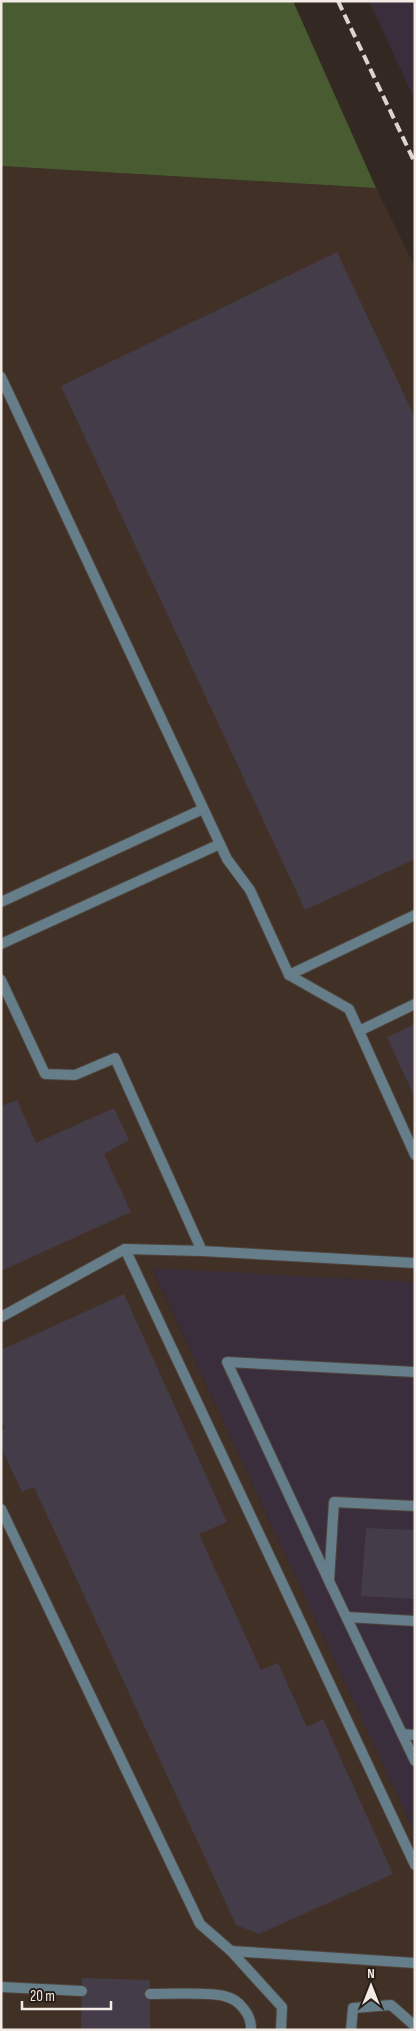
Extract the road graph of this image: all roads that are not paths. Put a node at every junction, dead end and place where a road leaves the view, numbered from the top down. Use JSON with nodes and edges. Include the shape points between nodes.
{"nodes":[{"id":1,"x":1,"y":377,"type":"edge"},
{"id":2,"x":203,"y":809,"type":"junction"},
{"id":3,"x":220,"y":844,"type":"junction"},
{"id":4,"x":1,"y":902,"type":"edge"},
{"id":5,"x":415,"y":915,"type":"edge"},
{"id":6,"x":1,"y":944,"type":"edge"},
{"id":7,"x":289,"y":974,"type":"junction"},
{"id":8,"x":1,"y":980,"type":"edge"},
{"id":9,"x":415,"y":1004,"type":"edge"},
{"id":10,"x":359,"y":1031,"type":"junction"},
{"id":11,"x":415,"y":1155,"type":"edge"},
{"id":12,"x":125,"y":1248,"type":"junction"},
{"id":13,"x":202,"y":1250,"type":"junction"},
{"id":14,"x":415,"y":1264,"type":"edge"},
{"id":15,"x":1,"y":1317,"type":"edge"},
{"id":16,"x":415,"y":1372,"type":"edge"},
{"id":17,"x":415,"y":1506,"type":"edge"},
{"id":18,"x":1,"y":1509,"type":"edge"},
{"id":19,"x":329,"y":1581,"type":"junction"},
{"id":20,"x":347,"y":1617,"type":"junction"},
{"id":21,"x":415,"y":1621,"type":"edge"},
{"id":22,"x":402,"y":1734,"type":"junction"},
{"id":23,"x":415,"y":1734,"type":"edge"},
{"id":24,"x":415,"y":1761,"type":"edge"},
{"id":25,"x":415,"y":1864,"type":"edge"},
{"id":26,"x":231,"y":1951,"type":"junction"},
{"id":27,"x":415,"y":1963,"type":"edge"},
{"id":28,"x":1,"y":1986,"type":"edge"},
{"id":29,"x":82,"y":1991,"type":"dead end"},
{"id":30,"x":150,"y":1994,"type":"dead end"},
{"id":31,"x":415,"y":2026,"type":"edge"},
{"id":32,"x":251,"y":2030,"type":"edge"},
{"id":33,"x":281,"y":2030,"type":"edge"},
{"id":34,"x":351,"y":2030,"type":"edge"}],
"edges":[{"from":1,"to":2,"type":"lane"},
{"from":2,"to":3,"type":"lane"},
{"from":2,"to":4,"type":"lane"},
{"from":3,"to":6,"type":"lane"},
{"from":3,"to":7,"type":"lane","via":[[250,890]]},
{"from":5,"to":7,"type":"lane"},
{"from":7,"to":10,"type":"lane","via":[[349,1009]]},
{"from":8,"to":13,"type":"lane","via":[[45,1074],[75,1075],[116,1058]]},
{"from":9,"to":10,"type":"lane"},
{"from":10,"to":11,"type":"lane"},
{"from":12,"to":13,"type":"lane"},
{"from":12,"to":15,"type":"lane"},
{"from":12,"to":25,"type":"lane"},
{"from":13,"to":14,"type":"lane"},
{"from":16,"to":19,"type":"lane","via":[[227,1362]]},
{"from":17,"to":19,"type":"lane","via":[[334,1502]]},
{"from":18,"to":26,"type":"lane","via":[[200,1924]]},
{"from":19,"to":20,"type":"lane"},
{"from":20,"to":21,"type":"lane"},
{"from":20,"to":22,"type":"lane"},
{"from":22,"to":23,"type":"lane"},
{"from":22,"to":24,"type":"lane"},
{"from":26,"to":27,"type":"lane"},
{"from":26,"to":33,"type":"lane","via":[[282,2007]]},
{"from":28,"to":29,"type":"lane"},
{"from":30,"to":32,"type":"lane","via":[[225,1996],[243,2006]]},
{"from":31,"to":34,"type":"lane","via":[[391,2005],[353,2008]]}]}
